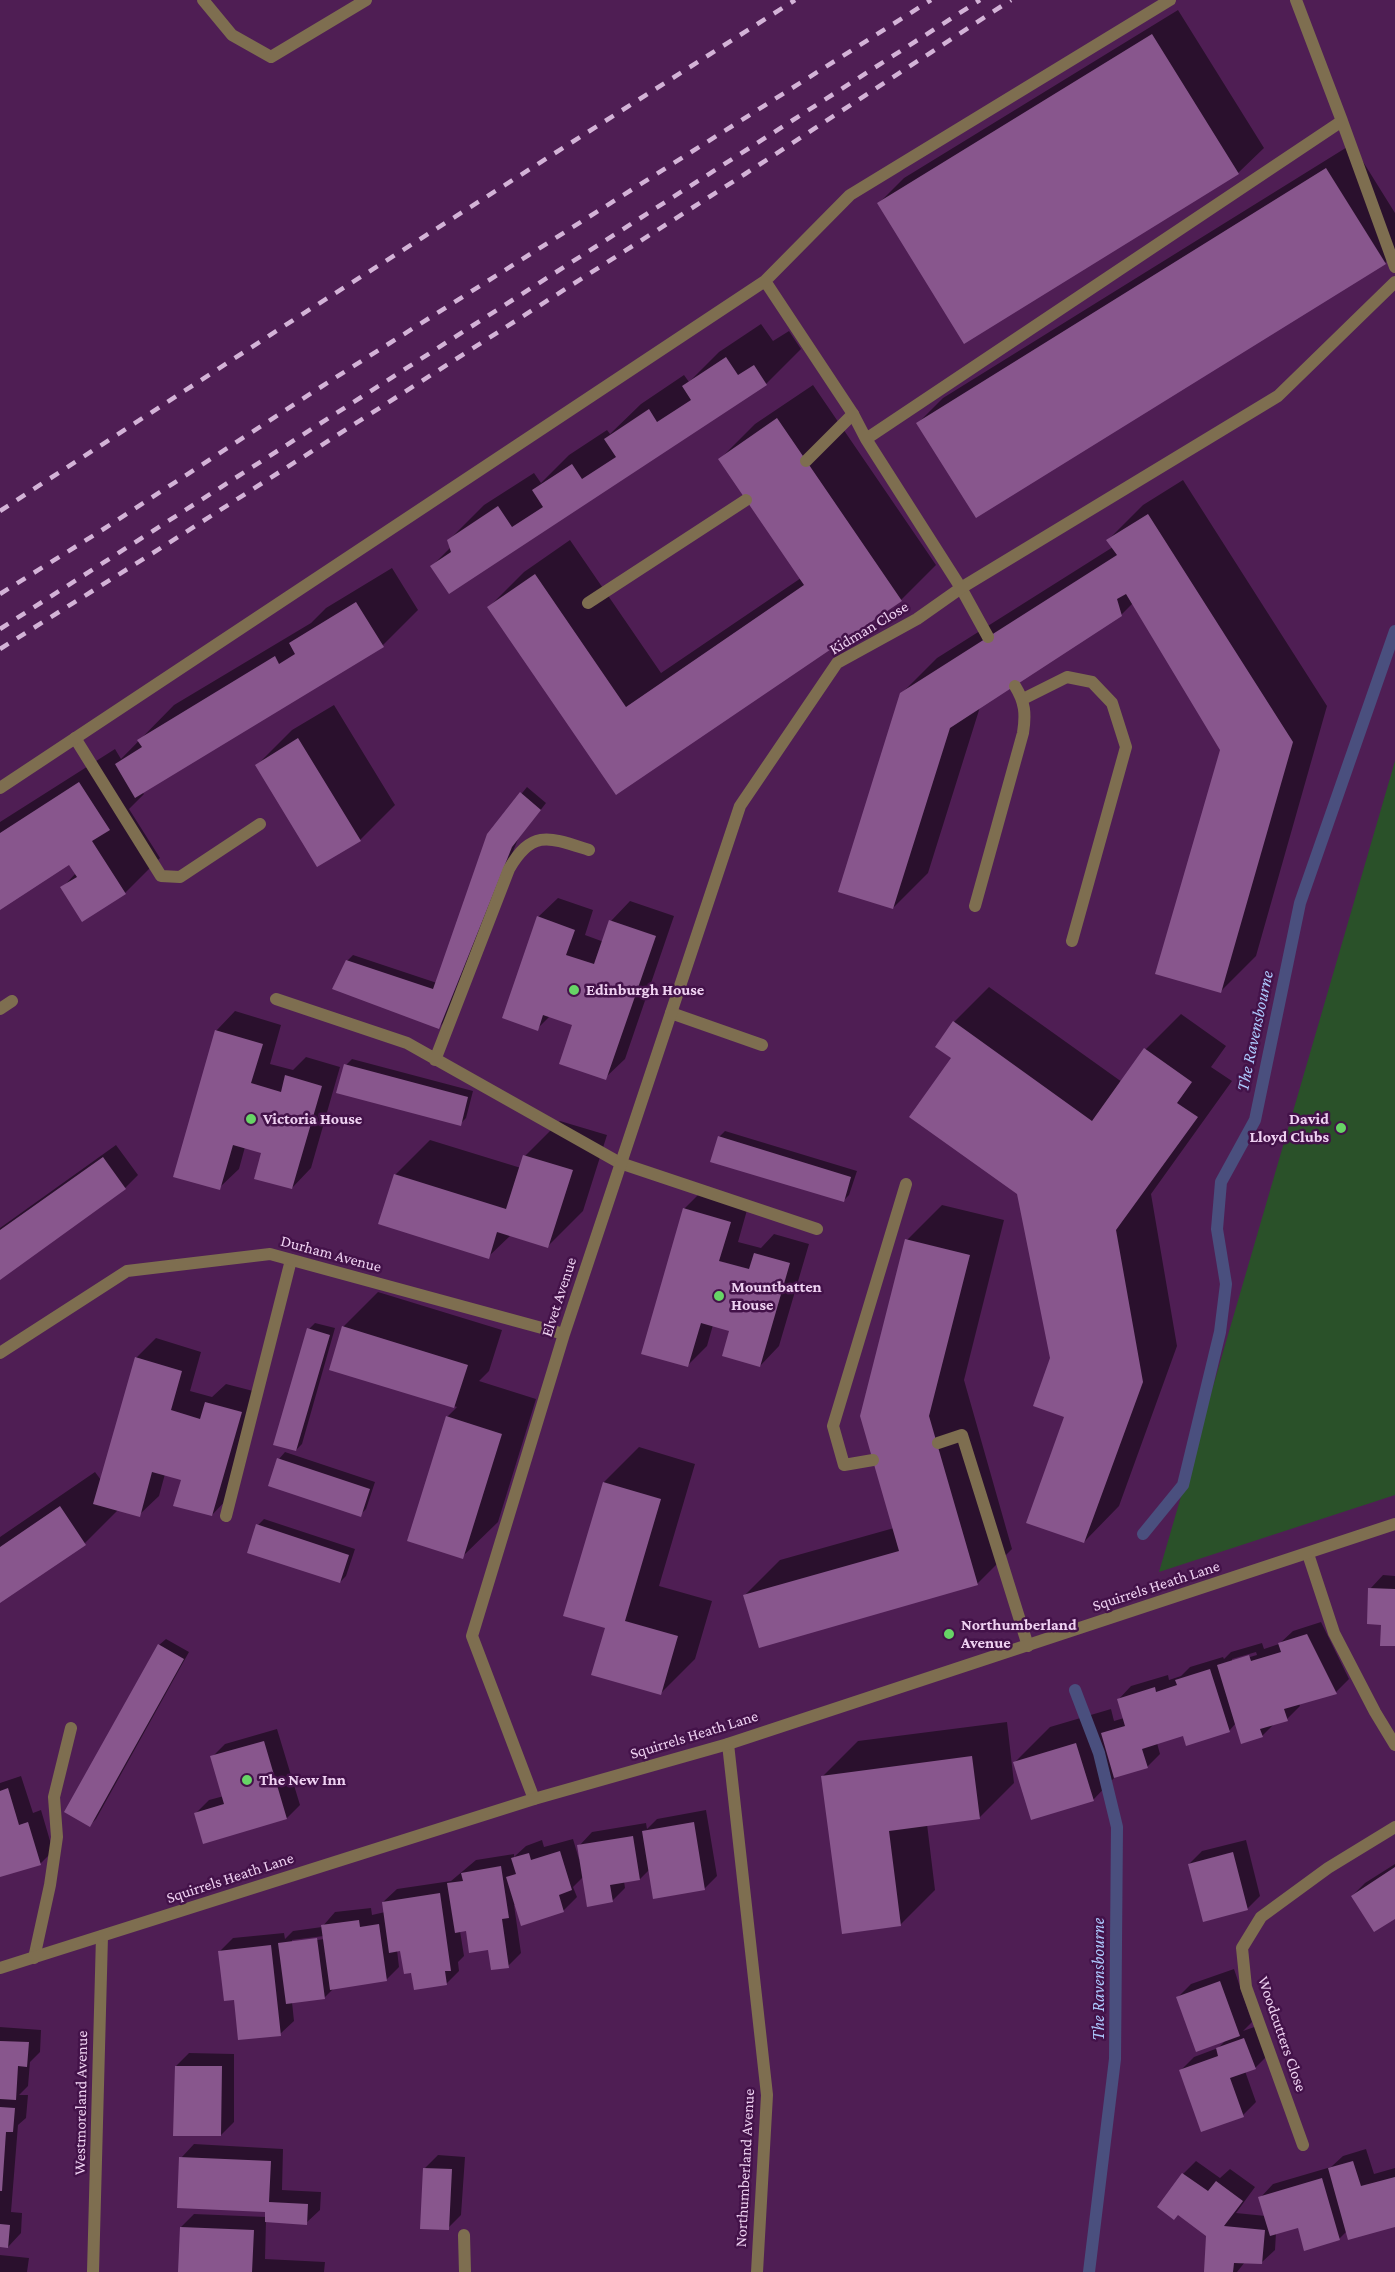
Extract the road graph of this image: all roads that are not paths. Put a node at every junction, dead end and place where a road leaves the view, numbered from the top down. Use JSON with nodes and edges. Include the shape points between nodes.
{"nodes":[{"id":1,"x":203,"y":0,"type":"edge"},
{"id":2,"x":366,"y":0,"type":"edge"},
{"id":3,"x":1170,"y":0,"type":"edge"},
{"id":4,"x":1296,"y":0,"type":"edge"},
{"id":5,"x":1342,"y":121,"type":"junction"},
{"id":6,"x":1395,"y":267,"type":"edge"},
{"id":7,"x":765,"y":281,"type":"junction"},
{"id":8,"x":1395,"y":282,"type":"edge"},
{"id":9,"x":854,"y":414,"type":"junction"},
{"id":10,"x":866,"y":439,"type":"junction"},
{"id":11,"x":806,"y":460,"type":"dead end"},
{"id":12,"x":746,"y":500,"type":"dead end"},
{"id":13,"x":961,"y":588,"type":"junction"},
{"id":14,"x":588,"y":603,"type":"dead end"},
{"id":15,"x":988,"y":637,"type":"dead end"},
{"id":16,"x":1015,"y":686,"type":"dead end"},
{"id":17,"x":1023,"y":699,"type":"junction"},
{"id":18,"x":75,"y":738,"type":"junction"},
{"id":19,"x":0,"y":788,"type":"edge"},
{"id":20,"x":740,"y":806,"type":"joint"},
{"id":21,"x":260,"y":824,"type":"dead end"},
{"id":22,"x":589,"y":850,"type":"dead end"},
{"id":23,"x":975,"y":906,"type":"dead end"},
{"id":24,"x":1072,"y":941,"type":"dead end"},
{"id":25,"x":276,"y":999,"type":"dead end"},
{"id":26,"x":12,"y":1001,"type":"dead end"},
{"id":27,"x":0,"y":1009,"type":"edge"},
{"id":28,"x":671,"y":1013,"type":"junction"},
{"id":29,"x":762,"y":1045,"type":"dead end"},
{"id":30,"x":435,"y":1060,"type":"junction"},
{"id":31,"x":620,"y":1164,"type":"junction"},
{"id":32,"x":906,"y":1184,"type":"dead end"},
{"id":33,"x":817,"y":1229,"type":"dead end"},
{"id":34,"x":291,"y":1260,"type":"junction"},
{"id":35,"x":564,"y":1334,"type":"junction"},
{"id":36,"x":0,"y":1353,"type":"edge"},
{"id":37,"x":938,"y":1443,"type":"dead end"},
{"id":38,"x":873,"y":1460,"type":"dead end"},
{"id":39,"x":226,"y":1516,"type":"dead end"},
{"id":40,"x":1395,"y":1524,"type":"edge"},
{"id":41,"x":1308,"y":1554,"type":"junction"},
{"id":42,"x":1028,"y":1646,"type":"junction"},
{"id":43,"x":71,"y":1728,"type":"dead end"},
{"id":44,"x":728,"y":1744,"type":"junction"},
{"id":45,"x":1395,"y":1745,"type":"edge"},
{"id":46,"x":534,"y":1799,"type":"junction"},
{"id":47,"x":1395,"y":1827,"type":"edge"},
{"id":48,"x":102,"y":1936,"type":"junction"},
{"id":49,"x":34,"y":1958,"type":"junction"},
{"id":50,"x":0,"y":1968,"type":"edge"},
{"id":51,"x":1303,"y":2145,"type":"dead end"},
{"id":52,"x":464,"y":2235,"type":"dead end"},
{"id":53,"x":93,"y":2272,"type":"edge"},
{"id":54,"x":465,"y":2272,"type":"edge"},
{"id":55,"x":757,"y":2272,"type":"edge"}],
"edges":[{"from":1,"to":2,"type":"street","via":[[232,35],[271,57]]},
{"from":3,"to":7,"type":"street","via":[[850,195]]},
{"from":4,"to":5,"type":"street"},
{"from":5,"to":6,"type":"street"},
{"from":5,"to":10,"type":"street"},
{"from":7,"to":9,"type":"street"},
{"from":7,"to":18,"type":"street"},
{"from":8,"to":13,"type":"street","name":"Kidman Close","via":[[1278,396]]},
{"from":9,"to":10,"type":"street"},
{"from":9,"to":11,"type":"street"},
{"from":10,"to":13,"type":"street"},
{"from":12,"to":14,"type":"street"},
{"from":13,"to":15,"type":"street"},
{"from":13,"to":20,"type":"street","name":"Kidman Close","via":[[917,619],[837,663]]},
{"from":16,"to":17,"type":"street"},
{"from":17,"to":23,"type":"street","via":[[1023,733]]},
{"from":17,"to":24,"type":"street","via":[[1067,677],[1092,682],[1112,703],[1126,747]]},
{"from":18,"to":19,"type":"street"},
{"from":18,"to":21,"type":"street","via":[[161,876],[180,877]]},
{"from":20,"to":28,"type":"street","name":"Elvet Avenue"},
{"from":22,"to":30,"type":"street","via":[[543,839],[530,842],[519,852]]},
{"from":25,"to":30,"type":"street","via":[[406,1043]]},
{"from":26,"to":27,"type":"street"},
{"from":28,"to":29,"type":"street"},
{"from":28,"to":31,"type":"street","name":"Elvet Avenue"},
{"from":30,"to":31,"type":"street"},
{"from":31,"to":33,"type":"street"},
{"from":31,"to":35,"type":"street","name":"Elvet Avenue"},
{"from":32,"to":38,"type":"street","via":[[833,1426],[844,1465]]},
{"from":34,"to":35,"type":"street","name":"Durham Avenue"},
{"from":34,"to":36,"type":"street","name":"Durham Avenue","via":[[270,1254],[127,1271]]},
{"from":34,"to":39,"type":"street"},
{"from":35,"to":46,"type":"street","name":"Elvet Avenue","via":[[472,1636]]},
{"from":37,"to":42,"type":"street","via":[[962,1435]]},
{"from":40,"to":41,"type":"street","name":"Squirrels Heath Lane"},
{"from":41,"to":42,"type":"street","name":"Squirrels Heath Lane"},
{"from":41,"to":45,"type":"street","via":[[1334,1633]]},
{"from":42,"to":44,"type":"street","name":"Squirrels Heath Lane"},
{"from":43,"to":49,"type":"street","via":[[54,1797],[57,1837]]},
{"from":44,"to":46,"type":"street","name":"Squirrels Heath Lane"},
{"from":44,"to":55,"type":"street","name":"Northumberland Avenue","via":[[767,2095]]},
{"from":46,"to":48,"type":"street","name":"Squirrels Heath Lane"},
{"from":47,"to":51,"type":"street","name":"Woodcutters Close","via":[[1328,1868],[1261,1917],[1242,1948],[1246,1987]]},
{"from":48,"to":49,"type":"street","name":"Squirrels Heath Lane"},
{"from":48,"to":53,"type":"street","name":"Westmoreland Avenue"},
{"from":49,"to":50,"type":"street","name":"Squirrels Heath Lane"},
{"from":52,"to":54,"type":"street"}]}
